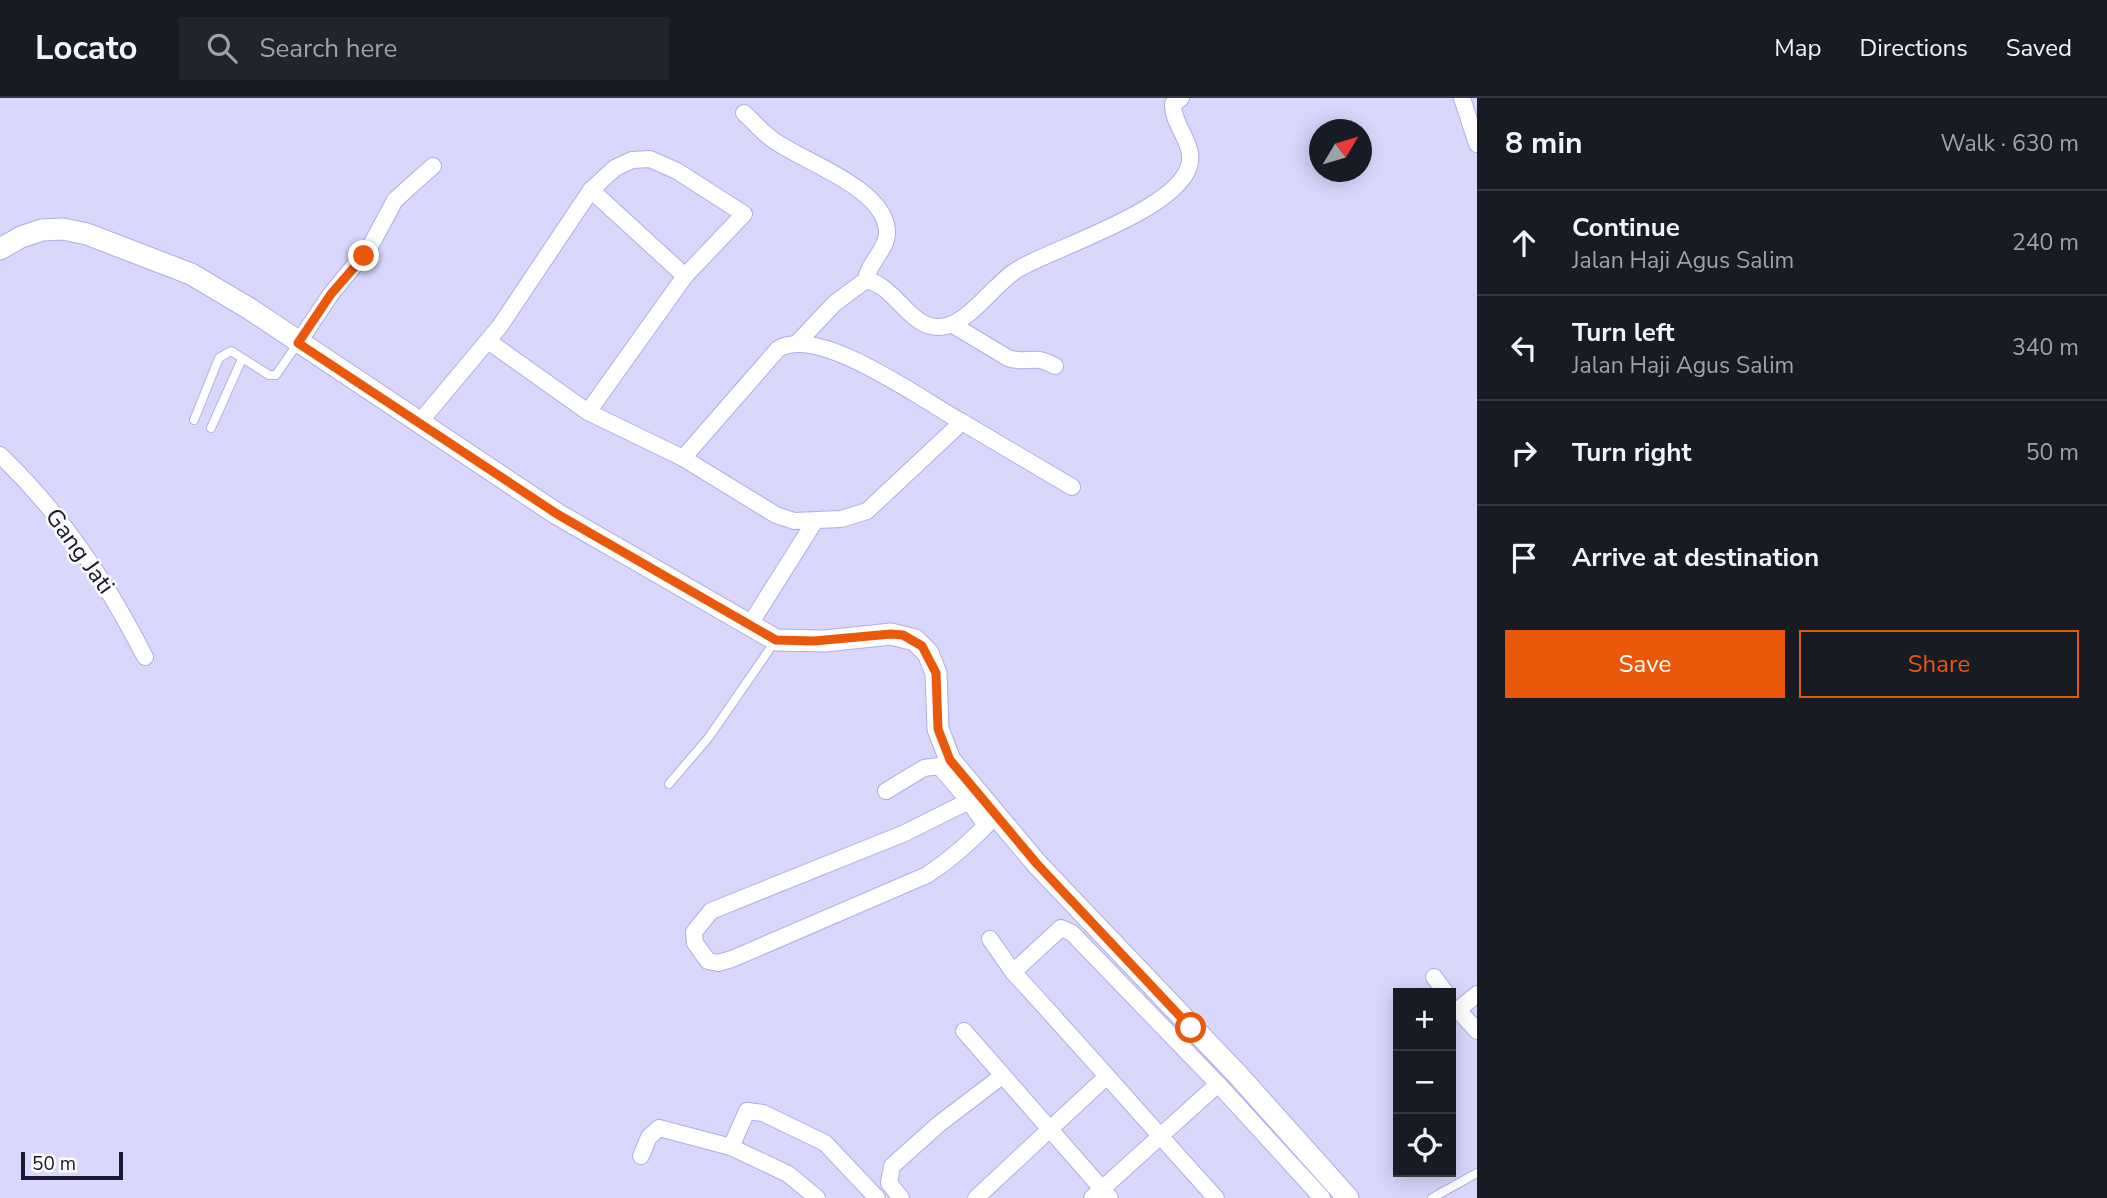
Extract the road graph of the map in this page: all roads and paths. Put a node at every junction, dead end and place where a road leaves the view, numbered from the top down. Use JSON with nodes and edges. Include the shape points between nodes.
{"nodes":[{"id":1,"x":1181,"y":98,"type":"edge"},
{"id":2,"x":1462,"y":98,"type":"edge"},
{"id":3,"x":744,"y":113,"type":"dead end"},
{"id":4,"x":1477,"y":144,"type":"edge"},
{"id":5,"x":433,"y":166,"type":"dead end"},
{"id":6,"x":591,"y":190,"type":"junction"},
{"id":7,"x":0,"y":249,"type":"edge"},
{"id":8,"x":685,"y":276,"type":"junction"},
{"id":9,"x":866,"y":280,"type":"junction"},
{"id":10,"x":953,"y":325,"type":"junction"},
{"id":11,"x":488,"y":341,"type":"junction"},
{"id":12,"x":798,"y":342,"type":"junction"},
{"id":13,"x":298,"y":343,"type":"junction"},
{"id":14,"x":242,"y":359,"type":"junction"},
{"id":15,"x":1055,"y":366,"type":"dead end"},
{"id":16,"x":588,"y":412,"type":"junction"},
{"id":17,"x":194,"y":420,"type":"dead end"},
{"id":18,"x":962,"y":422,"type":"junction"},
{"id":19,"x":419,"y":423,"type":"junction"},
{"id":20,"x":211,"y":428,"type":"dead end"},
{"id":21,"x":0,"y":454,"type":"edge"},
{"id":22,"x":683,"y":458,"type":"junction"},
{"id":23,"x":1072,"y":487,"type":"dead end"},
{"id":24,"x":815,"y":521,"type":"junction"},
{"id":25,"x":749,"y":626,"type":"junction"},
{"id":26,"x":776,"y":640,"type":"junction"},
{"id":27,"x":145,"y":657,"type":"dead end"},
{"id":28,"x":669,"y":784,"type":"dead end"},
{"id":29,"x":886,"y":791,"type":"dead end"},
{"id":30,"x":969,"y":801,"type":"junction"},
{"id":31,"x":991,"y":820,"type":"junction"},
{"id":32,"x":990,"y":939,"type":"dead end"},
{"id":33,"x":1013,"y":972,"type":"junction"},
{"id":34,"x":1434,"y":977,"type":"dead end"},
{"id":35,"x":1442,"y":988,"type":"edge"},
{"id":36,"x":1477,"y":994,"type":"edge"},
{"id":37,"x":1456,"y":1004,"type":"edge"},
{"id":38,"x":1456,"y":1007,"type":"edge"},
{"id":39,"x":964,"y":1031,"type":"dead end"},
{"id":40,"x":1477,"y":1031,"type":"edge"},
{"id":41,"x":1002,"y":1076,"type":"junction"},
{"id":42,"x":1105,"y":1078,"type":"junction"},
{"id":43,"x":1218,"y":1084,"type":"junction"},
{"id":44,"x":1049,"y":1131,"type":"junction"},
{"id":45,"x":1159,"y":1135,"type":"junction"},
{"id":46,"x":731,"y":1147,"type":"junction"},
{"id":47,"x":641,"y":1156,"type":"dead end"},
{"id":48,"x":1477,"y":1173,"type":"edge"},
{"id":49,"x":1101,"y":1195,"type":"edge"},
{"id":50,"x":817,"y":1198,"type":"edge"},
{"id":51,"x":877,"y":1198,"type":"edge"},
{"id":52,"x":901,"y":1198,"type":"edge"},
{"id":53,"x":976,"y":1198,"type":"edge"},
{"id":54,"x":1216,"y":1198,"type":"edge"},
{"id":55,"x":1322,"y":1198,"type":"edge"},
{"id":56,"x":1348,"y":1198,"type":"edge"},
{"id":57,"x":1432,"y":1198,"type":"edge"}],
"edges":[{"from":1,"to":10,"type":"street","via":[[1173,104],[1173,113],[1190,154],[1183,178],[1136,214],[1017,269]]},
{"from":2,"to":4,"type":"street"},
{"from":3,"to":9,"type":"street","via":[[772,139],[840,176],[877,210],[886,237]]},
{"from":5,"to":13,"type":"street","via":[[395,200],[372,245]]},
{"from":6,"to":8,"type":"street"},
{"from":6,"to":8,"type":"street","via":[[615,168],[632,160],[650,159],[744,214]]},
{"from":6,"to":11,"type":"street"},
{"from":7,"to":13,"type":"street","via":[[42,230],[88,234],[191,274]]},
{"from":8,"to":16,"type":"street"},
{"from":9,"to":10,"type":"street","via":[[878,282],[924,323],[937,328]]},
{"from":9,"to":12,"type":"street","via":[[835,303]]},
{"from":10,"to":15,"type":"street","via":[[1014,361],[1040,358]]},
{"from":11,"to":16,"type":"street"},
{"from":11,"to":19,"type":"street"},
{"from":12,"to":18,"type":"street","via":[[855,359]]},
{"from":12,"to":22,"type":"street","via":[[778,349]]},
{"from":13,"to":14,"type":"lane","via":[[276,375]]},
{"from":13,"to":19,"type":"street"},
{"from":14,"to":17,"type":"lane","via":[[230,351],[219,358]]},
{"from":14,"to":20,"type":"lane"},
{"from":16,"to":22,"type":"street"},
{"from":18,"to":23,"type":"street"},
{"from":18,"to":24,"type":"street","via":[[867,511]]},
{"from":19,"to":25,"type":"street","via":[[557,514]]},
{"from":21,"to":27,"type":"street","name":"Gang Jati","via":[[90,560]]},
{"from":22,"to":24,"type":"street","via":[[776,515]]},
{"from":24,"to":25,"type":"street"},
{"from":25,"to":26,"type":"street"},
{"from":26,"to":28,"type":"lane","via":[[709,737]]},
{"from":26,"to":31,"type":"street","via":[[891,634],[915,640],[928,653],[936,673],[942,742]]},
{"from":29,"to":30,"type":"street","via":[[924,768],[939,766]]},
{"from":30,"to":31,"type":"street"},
{"from":30,"to":31,"type":"street","via":[[905,833],[711,911],[694,932],[695,943],[708,961],[732,959],[927,875],[951,860]]},
{"from":31,"to":56,"type":"street","via":[[1238,1075]]},
{"from":32,"to":33,"type":"street"},
{"from":33,"to":42,"type":"street"},
{"from":33,"to":43,"type":"street","via":[[1066,928]]},
{"from":34,"to":35,"type":"street"},
{"from":36,"to":37,"type":"street"},
{"from":38,"to":40,"type":"street"},
{"from":39,"to":41,"type":"street"},
{"from":41,"to":44,"type":"street"},
{"from":41,"to":52,"type":"street","via":[[892,1166],[889,1183]]},
{"from":42,"to":44,"type":"street"},
{"from":42,"to":45,"type":"street"},
{"from":43,"to":45,"type":"street"},
{"from":43,"to":55,"type":"street"},
{"from":44,"to":49,"type":"street"},
{"from":44,"to":53,"type":"street"},
{"from":45,"to":49,"type":"street"},
{"from":45,"to":54,"type":"street"},
{"from":46,"to":47,"type":"street","via":[[659,1128],[649,1137]]},
{"from":46,"to":50,"type":"street","via":[[788,1174]]},
{"from":46,"to":51,"type":"street","via":[[747,1111],[763,1113],[825,1143]]},
{"from":48,"to":57,"type":"lane"}]}
